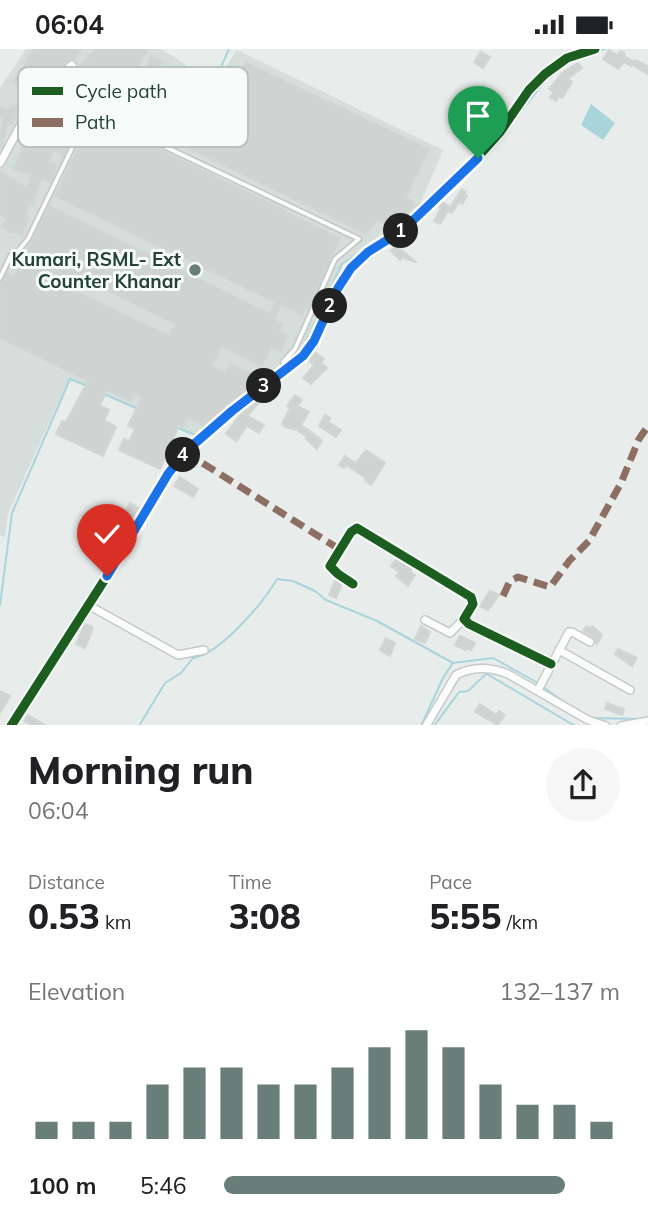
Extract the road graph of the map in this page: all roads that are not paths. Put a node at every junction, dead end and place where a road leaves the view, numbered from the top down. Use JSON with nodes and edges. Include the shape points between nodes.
{"nodes":[{"id":1,"x":595,"y":49,"type":"edge"},
{"id":2,"x":72,"y":65,"type":"dead end"},
{"id":3,"x":70,"y":67,"type":"edge"},
{"id":4,"x":18,"y":130,"type":"edge"},
{"id":5,"x":73,"y":147,"type":"edge"},
{"id":6,"x":166,"y":147,"type":"edge"},
{"id":7,"x":0,"y":163,"type":"edge"},
{"id":8,"x":0,"y":278,"type":"edge"},
{"id":9,"x":284,"y":365,"type":"junction"},
{"id":10,"x":353,"y":584,"type":"dead end"},
{"id":11,"x":88,"y":605,"type":"junction"},
{"id":12,"x":464,"y":619,"type":"junction"},
{"id":13,"x":425,"y":620,"type":"dead end"},
{"id":14,"x":590,"y":642,"type":"dead end"},
{"id":15,"x":204,"y":650,"type":"dead end"},
{"id":16,"x":559,"y":650,"type":"junction"},
{"id":17,"x":551,"y":664,"type":"junction"},
{"id":18,"x":538,"y":690,"type":"junction"},
{"id":19,"x":629,"y":690,"type":"dead end"},
{"id":20,"x":648,"y":721,"type":"edge"},
{"id":21,"x":12,"y":725,"type":"edge"},
{"id":22,"x":427,"y":725,"type":"edge"},
{"id":23,"x":603,"y":725,"type":"edge"},
{"id":24,"x":626,"y":725,"type":"edge"}],
"edges":[{"from":1,"to":9,"type":"street","via":[[567,58],[545,74],[458,179],[403,230],[351,268],[314,341],[303,356]]},
{"from":2,"to":3,"type":"street"},
{"from":4,"to":7,"type":"street"},
{"from":5,"to":8,"type":"lane","via":[[28,239],[12,253]]},
{"from":6,"to":9,"type":"lane","via":[[359,239],[335,259]]},
{"from":9,"to":11,"type":"street","via":[[185,452]]},
{"from":10,"to":12,"type":"street","via":[[330,566],[357,528],[471,597],[473,604]]},
{"from":11,"to":15,"type":"street","via":[[178,655]]},
{"from":11,"to":21,"type":"street"},
{"from":12,"to":13,"type":"street","via":[[450,633]]},
{"from":12,"to":17,"type":"street"},
{"from":14,"to":16,"type":"street","via":[[572,632]]},
{"from":16,"to":17,"type":"street"},
{"from":16,"to":19,"type":"street"},
{"from":17,"to":18,"type":"street"},
{"from":18,"to":22,"type":"street","via":[[495,669],[460,672]]},
{"from":18,"to":23,"type":"street"},
{"from":20,"to":24,"type":"street"}]}
